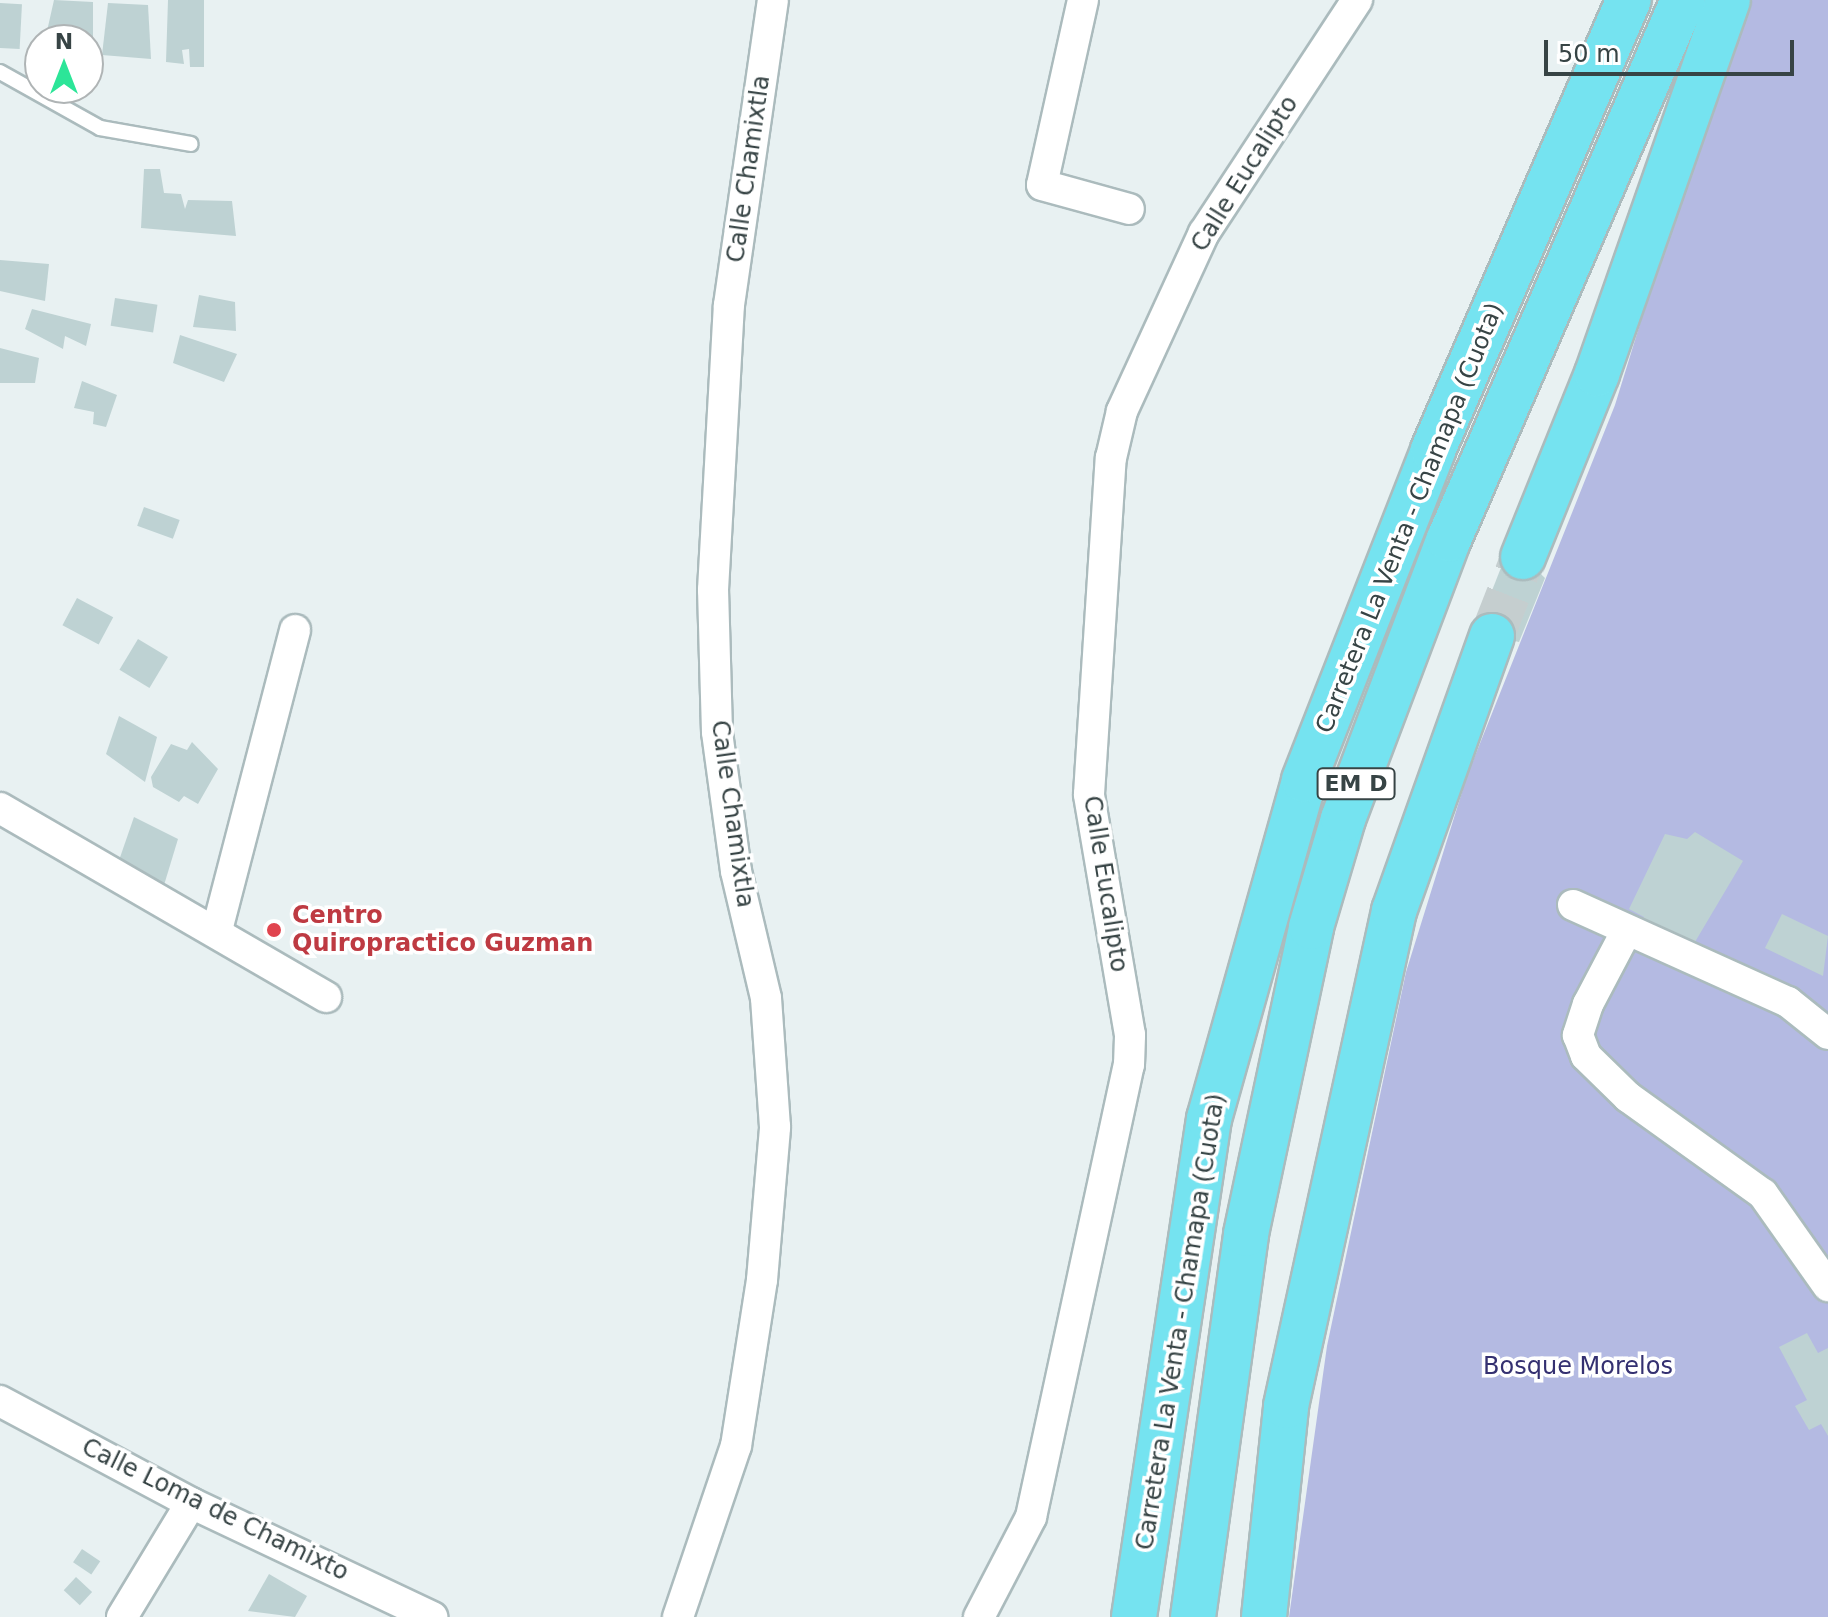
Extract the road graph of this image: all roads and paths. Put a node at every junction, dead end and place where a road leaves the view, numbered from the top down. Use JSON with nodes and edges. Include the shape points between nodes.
{"nodes":[{"id":1,"x":773,"y":0,"type":"edge"},
{"id":2,"x":1083,"y":0,"type":"edge"},
{"id":3,"x":1357,"y":0,"type":"edge"},
{"id":4,"x":1629,"y":0,"type":"edge"},
{"id":5,"x":1683,"y":0,"type":"edge"},
{"id":6,"x":1728,"y":0,"type":"edge"},
{"id":7,"x":0,"y":72,"type":"edge"},
{"id":8,"x":191,"y":144,"type":"dead end"},
{"id":9,"x":1129,"y":209,"type":"dead end"},
{"id":10,"x":1523,"y":557,"type":"tunnel mouth"},
{"id":11,"x":295,"y":630,"type":"dead end"},
{"id":12,"x":1492,"y":636,"type":"tunnel mouth"},
{"id":13,"x":0,"y":808,"type":"edge"},
{"id":14,"x":1573,"y":905,"type":"dead end"},
{"id":15,"x":217,"y":930,"type":"junction"},
{"id":16,"x":1626,"y":932,"type":"junction"},
{"id":17,"x":326,"y":997,"type":"dead end"},
{"id":18,"x":1828,"y":1034,"type":"edge"},
{"id":19,"x":1828,"y":1286,"type":"edge"},
{"id":20,"x":0,"y":1401,"type":"edge"},
{"id":21,"x":191,"y":1503,"type":"junction"},
{"id":22,"x":122,"y":1617,"type":"edge"},
{"id":23,"x":432,"y":1617,"type":"edge"},
{"id":24,"x":678,"y":1617,"type":"edge"},
{"id":25,"x":979,"y":1617,"type":"edge"},
{"id":26,"x":1134,"y":1617,"type":"edge"},
{"id":27,"x":1193,"y":1617,"type":"edge"},
{"id":28,"x":1264,"y":1617,"type":"edge"}],
"edges":[{"from":1,"to":24,"type":"street","name":"Calle Chamixtla","via":[[729,305],[713,590],[717,732],[736,871],[766,998],[775,1127],[762,1280],[736,1446]]},
{"from":2,"to":9,"type":"street","via":[[1042,185]]},
{"from":3,"to":25,"type":"street","name":"Calle Eucalipto","via":[[1204,233],[1122,411],[1111,458],[1089,794],[1130,1035],[1129,1065],[1031,1517]]},
{"from":4,"to":26,"type":"highway","name":"Carretera La Venta - Chamapa (Cuota)","number":"EM D","via":[[1433,450],[1304,780],[1209,1119]]},
{"from":5,"to":27,"type":"highway","name":"Carretera La Venta - Chamapa (Cuota)","number":"EM D","via":[[1449,539],[1343,819],[1308,942],[1246,1234]]},
{"from":6,"to":10,"type":"highway","via":[[1597,374]]},
{"from":7,"to":8,"type":"lane","via":[[100,128]]},
{"from":11,"to":15,"type":"street"},
{"from":12,"to":28,"type":"highway","via":[[1384,957],[1286,1406]]},
{"from":13,"to":15,"type":"street"},
{"from":14,"to":16,"type":"street"},
{"from":15,"to":17,"type":"street"},
{"from":16,"to":18,"type":"street","via":[[1788,1002]]},
{"from":16,"to":19,"type":"street","via":[[1578,1035],[1586,1056],[1628,1097],[1763,1194]]},
{"from":20,"to":21,"type":"street","name":"Calle Loma de Chamixto"},
{"from":21,"to":22,"type":"street"},
{"from":21,"to":23,"type":"street","name":"Calle Loma de Chamixto"}]}
